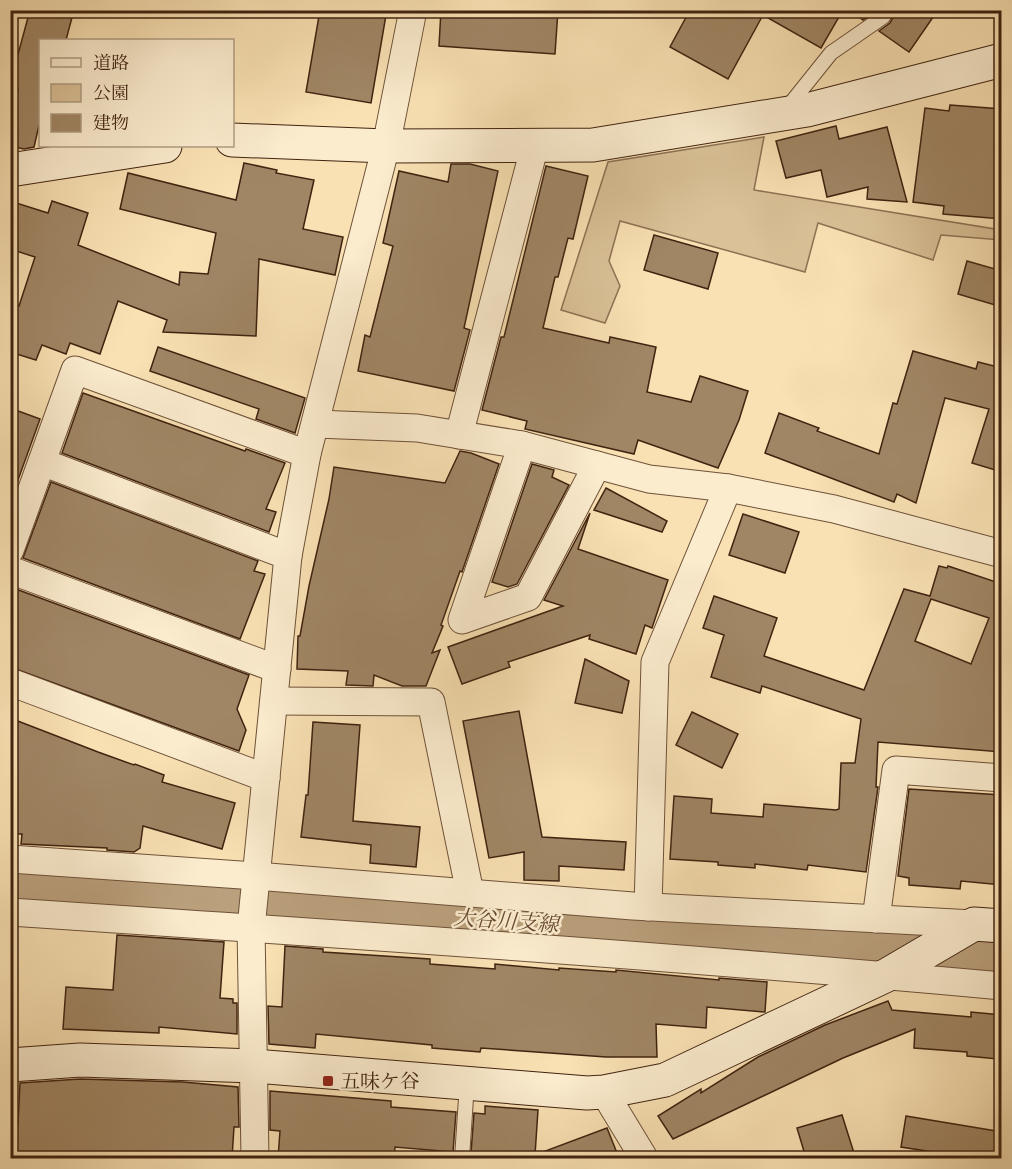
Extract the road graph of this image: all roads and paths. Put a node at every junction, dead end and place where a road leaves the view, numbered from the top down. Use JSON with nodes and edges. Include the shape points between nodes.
{"nodes":[{"id":1,"x":413,"y":10,"type":"edge"},
{"id":2,"x":888,"y":10,"type":"edge"},
{"id":3,"x":1002,"y":60,"type":"edge"},
{"id":4,"x":782,"y":115,"type":"junction"},
{"id":5,"x":234,"y":140,"type":"edge"},
{"id":6,"x":535,"y":145,"type":"junction"},
{"id":7,"x":386,"y":146,"type":"junction"},
{"id":8,"x":159,"y":147,"type":"edge"},
{"id":9,"x":10,"y":170,"type":"edge"},
{"id":10,"x":316,"y":424,"type":"junction"},
{"id":11,"x":459,"y":435,"type":"junction"},
{"id":12,"x":522,"y":445,"type":"junction"},
{"id":13,"x":307,"y":454,"type":"junction"},
{"id":14,"x":42,"y":462,"type":"junction"},
{"id":15,"x":597,"y":465,"type":"junction"},
{"id":16,"x":728,"y":488,"type":"junction"},
{"id":17,"x":10,"y":550,"type":"edge"},
{"id":18,"x":1002,"y":554,"type":"edge"},
{"id":19,"x":288,"y":556,"type":"junction"},
{"id":20,"x":10,"y":570,"type":"edge"},
{"id":21,"x":277,"y":669,"type":"junction"},
{"id":22,"x":10,"y":682,"type":"edge"},
{"id":23,"x":274,"y":701,"type":"junction"},
{"id":24,"x":266,"y":778,"type":"junction"},
{"id":25,"x":1002,"y":778,"type":"edge"},
{"id":26,"x":10,"y":860,"type":"edge"},
{"id":27,"x":256,"y":876,"type":"junction"},
{"id":28,"x":470,"y":893,"type":"junction"},
{"id":29,"x":648,"y":906,"type":"junction"},
{"id":30,"x":10,"y":912,"type":"edge"},
{"id":31,"x":876,"y":919,"type":"junction"},
{"id":32,"x":988,"y":925,"type":"edge"},
{"id":33,"x":251,"y":928,"type":"junction"},
{"id":34,"x":887,"y":975,"type":"junction"},
{"id":35,"x":1002,"y":986,"type":"edge"},
{"id":36,"x":10,"y":1065,"type":"edge"},
{"id":37,"x":254,"y":1066,"type":"junction"},
{"id":38,"x":467,"y":1083,"type":"junction"},
{"id":39,"x":604,"y":1092,"type":"junction"},
{"id":40,"x":255,"y":1158,"type":"edge"},
{"id":41,"x":462,"y":1158,"type":"edge"},
{"id":42,"x":644,"y":1158,"type":"edge"}],
"edges":[{"from":1,"to":7,"type":"street"},
{"from":2,"to":4,"type":"lane","via":[[831,53]]},
{"from":3,"to":4,"type":"street"},
{"from":4,"to":6,"type":"street","via":[[593,145]]},
{"from":5,"to":7,"type":"street"},
{"from":6,"to":7,"type":"street"},
{"from":6,"to":11,"type":"street"},
{"from":7,"to":10,"type":"street"},
{"from":8,"to":9,"type":"street"},
{"from":10,"to":11,"type":"street","via":[[417,428]]},
{"from":10,"to":13,"type":"street"},
{"from":11,"to":12,"type":"street"},
{"from":12,"to":15,"type":"street"},
{"from":12,"to":15,"type":"street","via":[[462,620],[528,597]]},
{"from":13,"to":14,"type":"street","via":[[75,370]]},
{"from":13,"to":19,"type":"street"},
{"from":14,"to":17,"type":"street"},
{"from":14,"to":19,"type":"street"},
{"from":15,"to":16,"type":"street","via":[[649,479]]},
{"from":16,"to":18,"type":"street","via":[[834,509]]},
{"from":16,"to":29,"type":"street","via":[[655,662]]},
{"from":19,"to":21,"type":"street"},
{"from":20,"to":21,"type":"street"},
{"from":21,"to":23,"type":"street"},
{"from":22,"to":24,"type":"street"},
{"from":23,"to":24,"type":"street"},
{"from":23,"to":28,"type":"street","via":[[431,702]]},
{"from":24,"to":27,"type":"street"},
{"from":25,"to":31,"type":"street","via":[[897,770]]},
{"from":26,"to":27,"type":"street"},
{"from":27,"to":28,"type":"street"},
{"from":27,"to":33,"type":"street"},
{"from":28,"to":29,"type":"street"},
{"from":29,"to":31,"type":"street"},
{"from":30,"to":33,"type":"street"},
{"from":31,"to":32,"type":"street"},
{"from":32,"to":34,"type":"street"},
{"from":33,"to":34,"type":"street"},
{"from":33,"to":37,"type":"street"},
{"from":34,"to":35,"type":"street"},
{"from":34,"to":39,"type":"street","via":[[664,1080]]},
{"from":36,"to":37,"type":"street","via":[[80,1060]]},
{"from":37,"to":38,"type":"street"},
{"from":37,"to":40,"type":"street"},
{"from":38,"to":39,"type":"street"},
{"from":38,"to":41,"type":"lane"},
{"from":39,"to":42,"type":"street"}]}
